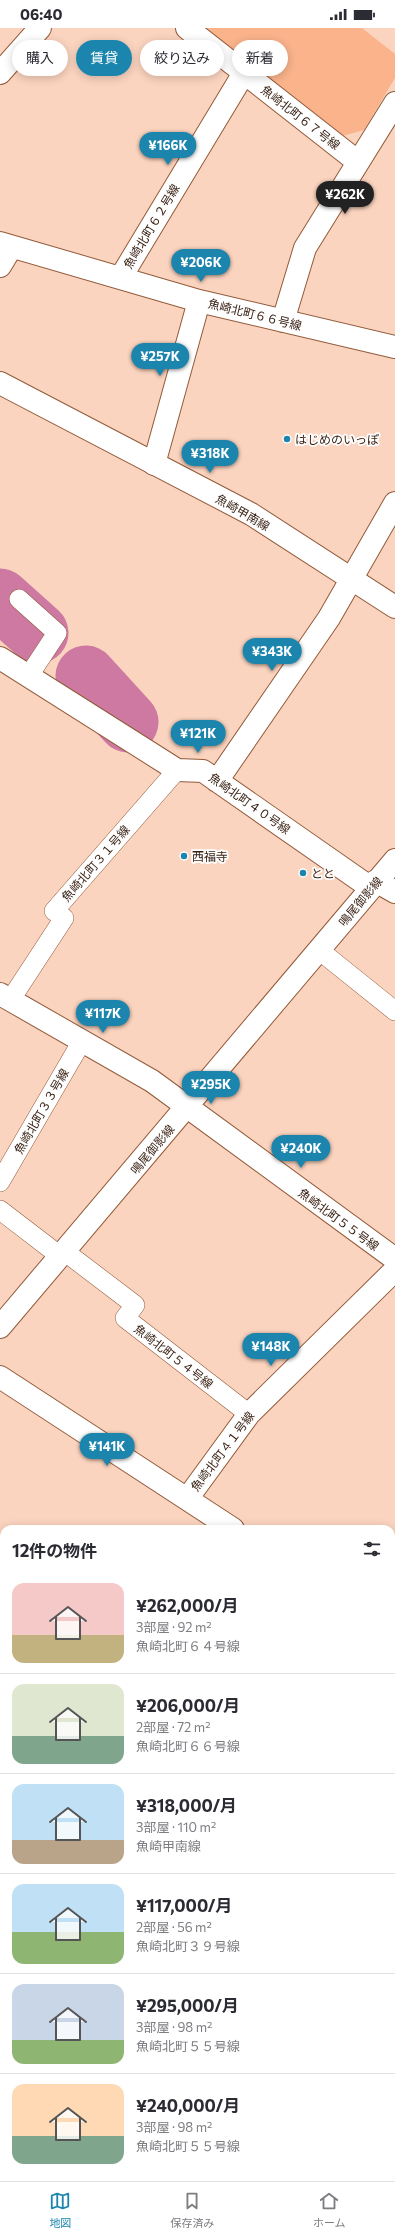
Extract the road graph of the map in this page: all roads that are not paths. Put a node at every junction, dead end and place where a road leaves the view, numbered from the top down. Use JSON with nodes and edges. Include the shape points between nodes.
{"nodes":[{"id":1,"x":40,"y":28,"type":"edge"},
{"id":2,"x":187,"y":28,"type":"edge"},
{"id":3,"x":232,"y":64,"type":"edge"},
{"id":4,"x":0,"y":73,"type":"edge"},
{"id":5,"x":242,"y":76,"type":"edge"},
{"id":6,"x":248,"y":76,"type":"edge"},
{"id":7,"x":395,"y":103,"type":"edge"},
{"id":8,"x":358,"y":162,"type":"junction"},
{"id":9,"x":6,"y":245,"type":"edge"},
{"id":10,"x":0,"y":266,"type":"edge"},
{"id":11,"x":121,"y":277,"type":"junction"},
{"id":12,"x":200,"y":301,"type":"junction"},
{"id":13,"x":283,"y":321,"type":"junction"},
{"id":14,"x":395,"y":348,"type":"edge"},
{"id":15,"x":0,"y":383,"type":"edge"},
{"id":16,"x":154,"y":464,"type":"junction"},
{"id":17,"x":395,"y":503,"type":"edge"},
{"id":18,"x":352,"y":580,"type":"junction"},
{"id":19,"x":19,"y":599,"type":"dead end"},
{"id":20,"x":395,"y":607,"type":"edge"},
{"id":21,"x":0,"y":658,"type":"edge"},
{"id":22,"x":28,"y":676,"type":"junction"},
{"id":23,"x":177,"y":770,"type":"junction"},
{"id":24,"x":217,"y":781,"type":"junction"},
{"id":25,"x":395,"y":860,"type":"edge"},
{"id":26,"x":374,"y":884,"type":"junction"},
{"id":27,"x":395,"y":892,"type":"edge"},
{"id":28,"x":319,"y":950,"type":"junction"},
{"id":29,"x":6,"y":996,"type":"edge"},
{"id":30,"x":395,"y":1011,"type":"edge"},
{"id":31,"x":82,"y":1041,"type":"junction"},
{"id":32,"x":187,"y":1107,"type":"junction"},
{"id":33,"x":5,"y":1160,"type":"edge"},
{"id":34,"x":0,"y":1182,"type":"edge"},
{"id":35,"x":0,"y":1210,"type":"edge"},
{"id":36,"x":62,"y":1254,"type":"junction"},
{"id":37,"x":395,"y":1259,"type":"edge"},
{"id":38,"x":395,"y":1270,"type":"edge"},
{"id":39,"x":0,"y":1327,"type":"edge"},
{"id":40,"x":0,"y":1376,"type":"edge"},
{"id":41,"x":248,"y":1414,"type":"junction"},
{"id":42,"x":187,"y":1499,"type":"junction"},
{"id":43,"x":227,"y":1525,"type":"edge"}],
"edges":[{"from":1,"to":4,"type":"street"},
{"from":2,"to":3,"type":"street","name":"魚崎北町６７号線"},
{"from":5,"to":11,"type":"street","name":"魚崎北町６２号線"},
{"from":6,"to":8,"type":"street","name":"魚崎北町６７号線"},
{"from":7,"to":8,"type":"street"},
{"from":8,"to":13,"type":"street","via":[[305,248]]},
{"from":9,"to":10,"type":"street"},
{"from":9,"to":11,"type":"street","name":"魚崎北町６６号線"},
{"from":11,"to":12,"type":"street","name":"魚崎北町６６号線"},
{"from":12,"to":13,"type":"street","name":"魚崎北町６６号線"},
{"from":12,"to":16,"type":"street"},
{"from":13,"to":14,"type":"street","name":"魚崎北町６６号線"},
{"from":15,"to":16,"type":"street","name":"魚崎甲南線"},
{"from":16,"to":18,"type":"street","name":"魚崎甲南線","via":[[251,514]]},
{"from":17,"to":18,"type":"street"},
{"from":18,"to":20,"type":"street","name":"魚崎甲南線"},
{"from":18,"to":24,"type":"street","via":[[329,618]]},
{"from":19,"to":22,"type":"lane","via":[[57,633]]},
{"from":21,"to":22,"type":"street"},
{"from":22,"to":23,"type":"street"},
{"from":23,"to":24,"type":"street","name":"魚崎北町４０号線","via":[[203,771]]},
{"from":23,"to":29,"type":"lane","name":"魚崎北町３１号線","via":[[54,910],[64,918]]},
{"from":24,"to":26,"type":"street","name":"魚崎北町４０号線"},
{"from":25,"to":26,"type":"street","name":"鳴尾御影線"},
{"from":26,"to":27,"type":"street","name":"魚崎北町４０号線"},
{"from":26,"to":28,"type":"street","name":"鳴尾御影線"},
{"from":28,"to":30,"type":"lane"},
{"from":28,"to":32,"type":"street","name":"鳴尾御影線"},
{"from":29,"to":31,"type":"street","name":"魚崎北町５５号線"},
{"from":31,"to":32,"type":"street","name":"魚崎北町５５号線","via":[[152,1081]]},
{"from":31,"to":33,"type":"lane","name":"魚崎北町３３号線"},
{"from":32,"to":36,"type":"street","name":"鳴尾御影線"},
{"from":32,"to":37,"type":"street","name":"魚崎北町５５号線"},
{"from":33,"to":34,"type":"lane","name":"魚崎北町３３号線"},
{"from":35,"to":36,"type":"lane"},
{"from":36,"to":39,"type":"street","name":"鳴尾御影線"},
{"from":36,"to":41,"type":"lane","name":"魚崎北町５４号線","via":[[135,1305],[125,1318]]},
{"from":38,"to":41,"type":"street","name":"魚崎北町４１号線"},
{"from":40,"to":42,"type":"street"},
{"from":41,"to":42,"type":"street","name":"魚崎北町４１号線"},
{"from":42,"to":43,"type":"street"}]}
